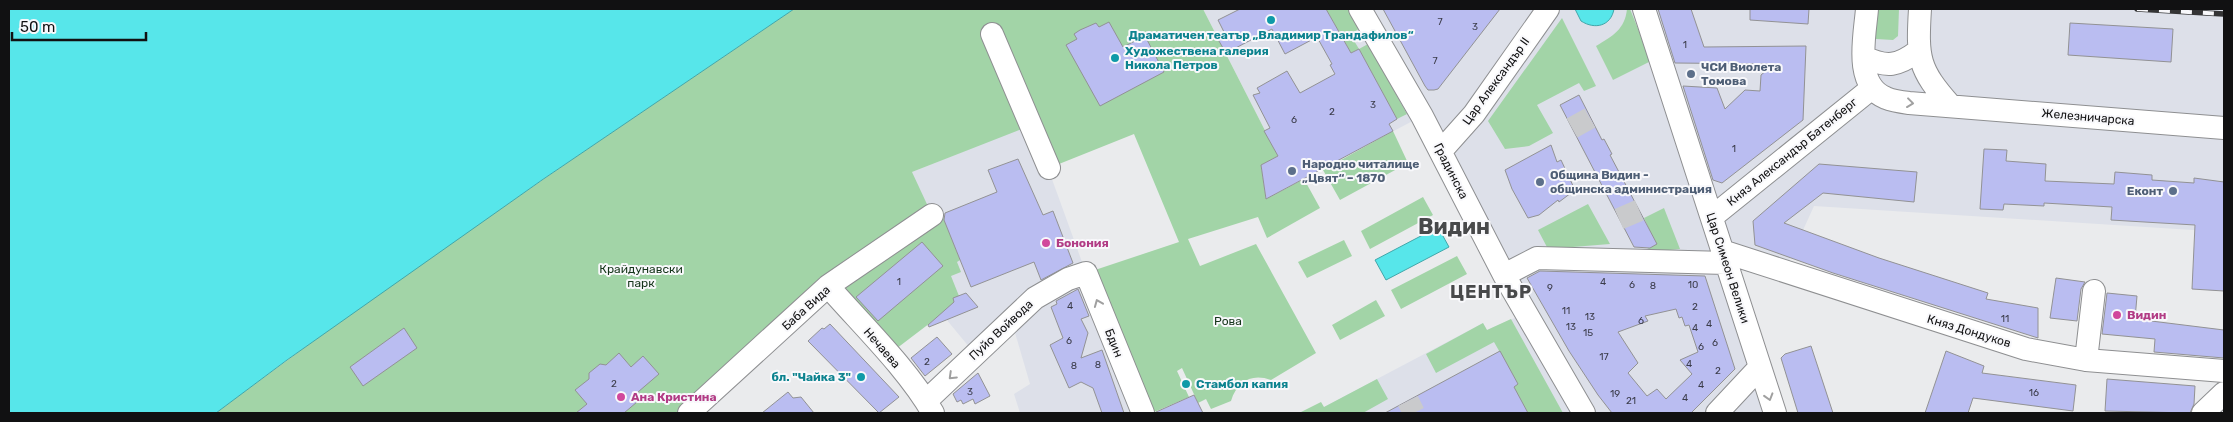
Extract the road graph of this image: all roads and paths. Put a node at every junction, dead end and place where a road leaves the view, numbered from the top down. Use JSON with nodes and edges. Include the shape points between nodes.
{"nodes":[{"id":1,"x":1360,"y":9,"type":"edge"},
{"id":2,"x":1644,"y":9,"type":"edge"},
{"id":3,"x":1867,"y":9,"type":"edge"},
{"id":4,"x":1920,"y":9,"type":"edge"},
{"id":5,"x":1537,"y":14,"type":"edge"},
{"id":6,"x":992,"y":34,"type":"dead end"},
{"id":7,"x":1918,"y":51,"type":"junction"},
{"id":8,"x":1864,"y":57,"type":"junction"},
{"id":9,"x":1872,"y":88,"type":"junction"},
{"id":10,"x":1951,"y":106,"type":"junction"},
{"id":11,"x":2224,"y":128,"type":"edge"},
{"id":12,"x":1441,"y":152,"type":"junction"},
{"id":13,"x":1049,"y":168,"type":"dead end"},
{"id":14,"x":932,"y":215,"type":"dead end"},
{"id":15,"x":1712,"y":217,"type":"junction"},
{"id":16,"x":1724,"y":257,"type":"junction"},
{"id":17,"x":1086,"y":273,"type":"joint"},
{"id":18,"x":1504,"y":275,"type":"junction"},
{"id":19,"x":828,"y":286,"type":"junction"},
{"id":20,"x":2094,"y":291,"type":"dead end"},
{"id":21,"x":2086,"y":360,"type":"junction"},
{"id":22,"x":1760,"y":367,"type":"junction"},
{"id":23,"x":2224,"y":371,"type":"edge"},
{"id":24,"x":2224,"y":393,"type":"edge"},
{"id":25,"x":929,"y":407,"type":"edge"},
{"id":26,"x":703,"y":409,"type":"edge"},
{"id":27,"x":1142,"y":413,"type":"edge"},
{"id":28,"x":1584,"y":413,"type":"edge"},
{"id":29,"x":1717,"y":413,"type":"edge"},
{"id":30,"x":1774,"y":413,"type":"edge"},
{"id":31,"x":2203,"y":413,"type":"edge"}],
"edges":[{"from":1,"to":12,"type":"street","name":"Градинска"},
{"from":2,"to":15,"type":"street","name":"Цар Симеон Велики"},
{"from":3,"to":8,"type":"street"},
{"from":4,"to":7,"type":"street"},
{"from":5,"to":12,"type":"street","name":"Цар Александър II","via":[[1474,114]]},
{"from":6,"to":13,"type":"street"},
{"from":7,"to":8,"type":"street","via":[[1903,63],[1877,64]]},
{"from":7,"to":10,"type":"street","via":[[1931,83]]},
{"from":8,"to":9,"type":"street","via":[[1865,74]]},
{"from":9,"to":10,"type":"street","one_way":true,"via":[[1893,100]]},
{"from":9,"to":15,"type":"street","name":"Княз Александър Батенберг"},
{"from":10,"to":11,"type":"street","name":"Железничарска"},
{"from":12,"to":18,"type":"street","name":"Градинска"},
{"from":14,"to":19,"type":"street","name":"Баба Вида"},
{"from":15,"to":16,"type":"street","name":"Цар Симеон Велики"},
{"from":16,"to":18,"type":"street","name":"Княз Дондуков","via":[[1537,258]]},
{"from":16,"to":21,"type":"street","name":"Княз Дондуков","via":[[2026,349]]},
{"from":16,"to":22,"type":"street","name":"Цар Симеон Велики"},
{"from":17,"to":25,"type":"street","name":"Пуйо Войвода","one_way":true,"via":[[1068,279],[1035,298]]},
{"from":27,"to":17,"type":"street","name":"Бдин","one_way":true},
{"from":18,"to":28,"type":"street","name":"Градинска"},
{"from":19,"to":25,"type":"street","name":"Нечаева"},
{"from":19,"to":26,"type":"street","name":"Баба Вида"},
{"from":20,"to":21,"type":"street"},
{"from":21,"to":23,"type":"street","name":"Княз Дондуков"},
{"from":22,"to":29,"type":"street"},
{"from":22,"to":30,"type":"street","name":"Цар Симеон Велики","one_way":true},
{"from":24,"to":31,"type":"street"}]}
